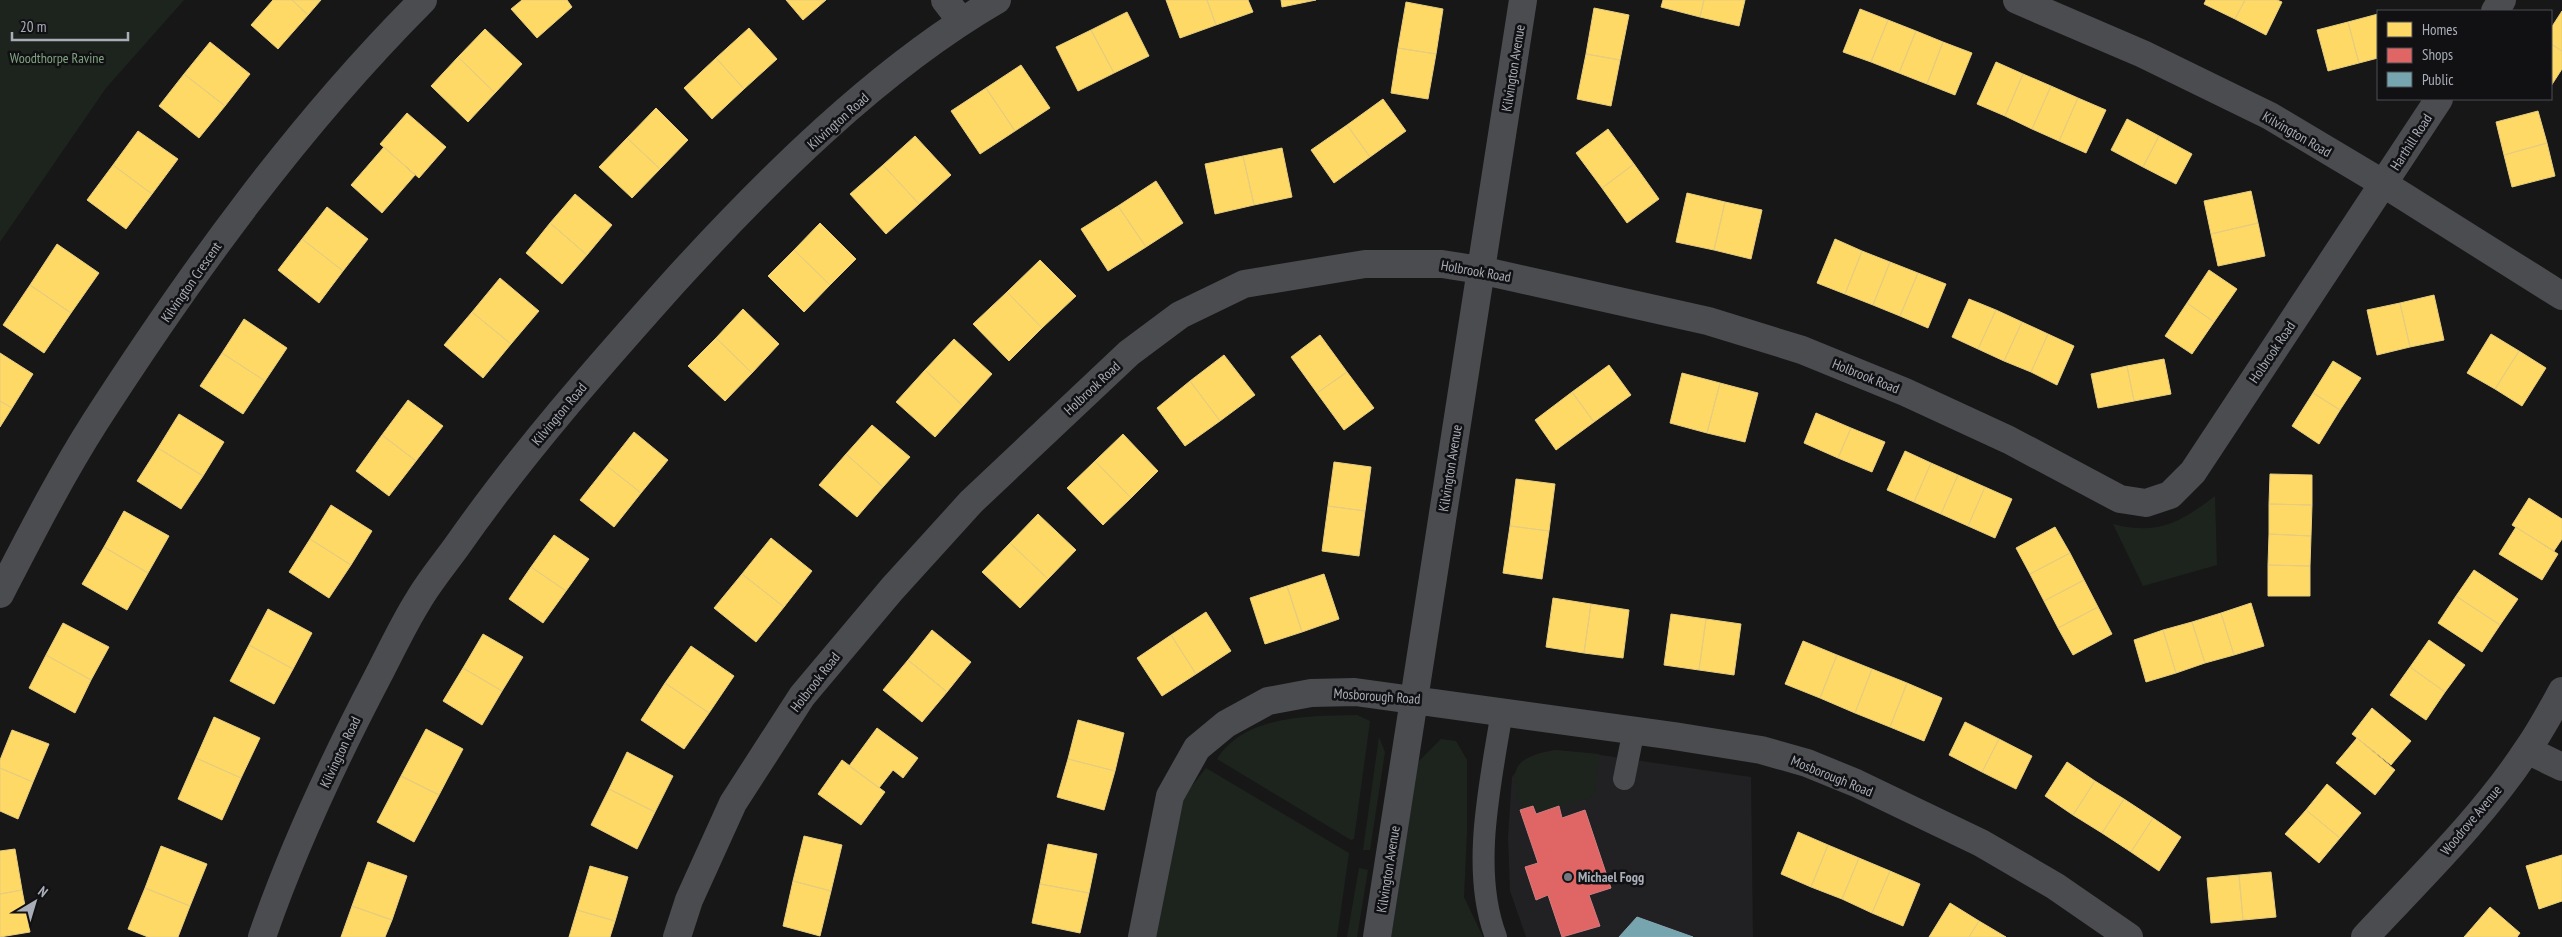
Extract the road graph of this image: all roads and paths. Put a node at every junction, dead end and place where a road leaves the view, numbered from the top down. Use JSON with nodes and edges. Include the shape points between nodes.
{"nodes":[{"id":1,"x":423,"y":0,"type":"edge"},
{"id":2,"x":997,"y":0,"type":"edge"},
{"id":3,"x":1523,"y":0,"type":"edge"},
{"id":4,"x":2017,"y":0,"type":"edge"},
{"id":5,"x":953,"y":10,"type":"edge"},
{"id":6,"x":2438,"y":100,"type":"edge"},
{"id":7,"x":2384,"y":184,"type":"junction"},
{"id":8,"x":1480,"y":270,"type":"junction"},
{"id":9,"x":2562,"y":296,"type":"edge"},
{"id":10,"x":0,"y":594,"type":"edge"},
{"id":11,"x":2562,"y":691,"type":"edge"},
{"id":12,"x":1414,"y":698,"type":"junction"},
{"id":13,"x":1502,"y":711,"type":"junction"},
{"id":14,"x":1634,"y":729,"type":"junction"},
{"id":15,"x":2528,"y":750,"type":"junction"},
{"id":16,"x":2562,"y":767,"type":"edge"},
{"id":17,"x":1624,"y":778,"type":"dead end"},
{"id":18,"x":262,"y":937,"type":"edge"},
{"id":19,"x":678,"y":937,"type":"edge"},
{"id":20,"x":1142,"y":937,"type":"edge"},
{"id":21,"x":1377,"y":937,"type":"edge"},
{"id":22,"x":1496,"y":937,"type":"edge"},
{"id":23,"x":2129,"y":937,"type":"edge"},
{"id":24,"x":2365,"y":937,"type":"edge"}],
"edges":[{"from":1,"to":10,"type":"street","name":"Kilvington Crescent","via":[[385,38],[290,149],[206,259],[95,423]]},
{"from":2,"to":5,"type":"street","name":"Kilvington Road"},
{"from":3,"to":8,"type":"street","name":"Kilvington Avenue"},
{"from":4,"to":7,"type":"street","name":"Kilvington Road","via":[[2143,54],[2270,116]]},
{"from":5,"to":18,"type":"street","name":"Kilvington Road","via":[[901,64],[723,228],[610,353],[493,493],[418,601],[345,738],[282,881]]},
{"from":6,"to":7,"type":"street","name":"Harthill Road"},
{"from":7,"to":8,"type":"street","name":"Holbrook Road","via":[[2193,472],[2170,495],[2146,503],[2120,499],[2009,440],[1906,392],[1802,350],[1708,321]]},
{"from":7,"to":9,"type":"street","name":"Kilvington Road"},
{"from":8,"to":12,"type":"street","name":"Kilvington Avenue"},
{"from":8,"to":19,"type":"street","name":"Holbrook Road","via":[[1442,264],[1365,264],[1244,284],[1180,315],[1129,352],[971,502],[802,696],[733,803],[689,900]]},
{"from":11,"to":15,"type":"street","name":"Woodrove Avenue"},
{"from":12,"to":13,"type":"street","name":"Mosborough Road"},
{"from":12,"to":20,"type":"street","name":"Mosborough Road","via":[[1354,692],[1311,693],[1268,701],[1226,724],[1197,748],[1170,796]]},
{"from":12,"to":21,"type":"street","name":"Kilvington Avenue"},
{"from":13,"to":14,"type":"street","name":"Mosborough Road"},
{"from":13,"to":22,"type":"lane","via":[[1486,810],[1485,883]]},
{"from":14,"to":17,"type":"lane"},
{"from":14,"to":23,"type":"street","name":"Mosborough Road","via":[[1761,750],[1807,763],[1856,783],[1981,844],[2055,886]]},
{"from":15,"to":16,"type":"street"},
{"from":15,"to":24,"type":"street","name":"Woodrove Avenue","via":[[2453,842]]}]}
